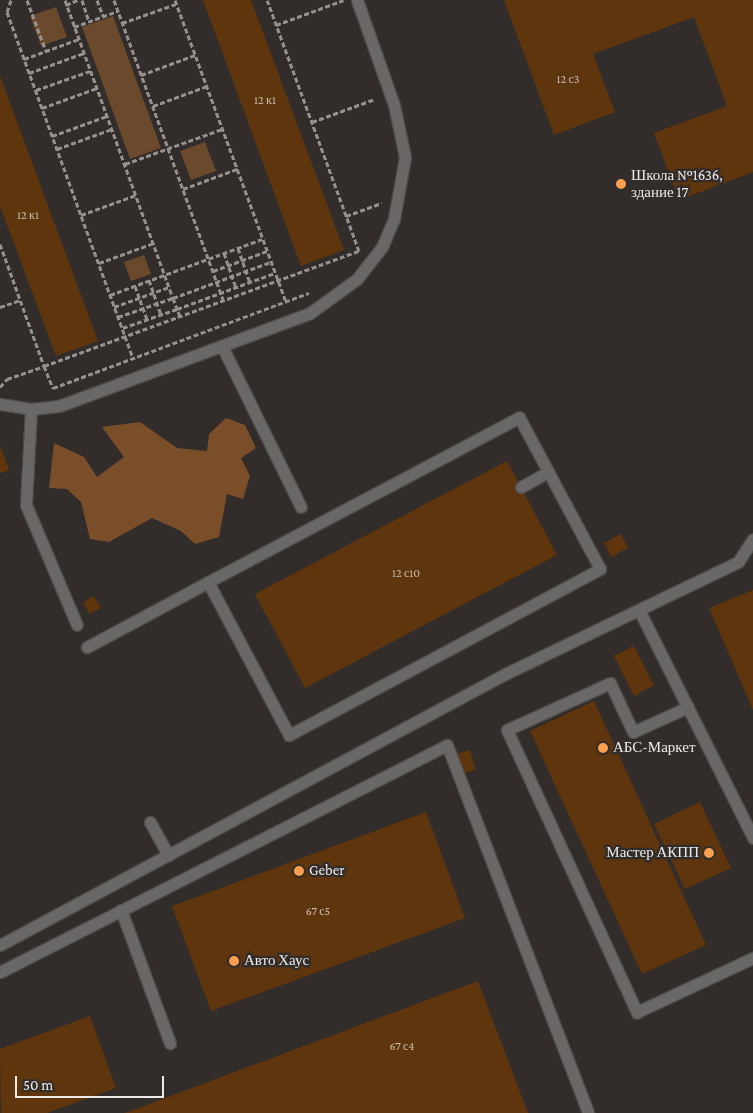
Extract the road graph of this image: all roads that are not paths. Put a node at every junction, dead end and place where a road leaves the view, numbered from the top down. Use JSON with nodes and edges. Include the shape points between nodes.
{"nodes":[{"id":1,"x":357,"y":0,"type":"edge"},
{"id":2,"x":222,"y":346,"type":"junction"},
{"id":3,"x":0,"y":404,"type":"edge"},
{"id":4,"x":31,"y":409,"type":"junction"},
{"id":5,"x":548,"y":472,"type":"junction"},
{"id":6,"x":521,"y":487,"type":"dead end"},
{"id":7,"x":301,"y":507,"type":"dead end"},
{"id":8,"x":752,"y":535,"type":"edge"},
{"id":9,"x":208,"y":582,"type":"junction"},
{"id":10,"x":639,"y":610,"type":"junction"},
{"id":11,"x":77,"y":625,"type":"dead end"},
{"id":12,"x":87,"y":647,"type":"dead end"},
{"id":13,"x":688,"y":707,"type":"junction"},
{"id":14,"x":150,"y":822,"type":"dead end"},
{"id":15,"x":753,"y":837,"type":"edge"},
{"id":16,"x":168,"y":855,"type":"junction"},
{"id":17,"x":121,"y":910,"type":"junction"},
{"id":18,"x":0,"y":945,"type":"edge"},
{"id":19,"x":753,"y":958,"type":"edge"},
{"id":20,"x":0,"y":972,"type":"edge"},
{"id":21,"x":170,"y":1043,"type":"dead end"},
{"id":22,"x":588,"y":1113,"type":"edge"}],
"edges":[{"from":1,"to":2,"type":"lane","via":[[403,139],[403,183],[394,219],[370,264],[345,290],[310,313]]},
{"from":2,"to":4,"type":"lane","via":[[59,406]]},
{"from":2,"to":7,"type":"lane"},
{"from":3,"to":4,"type":"lane"},
{"from":4,"to":11,"type":"lane","via":[[26,505]]},
{"from":5,"to":6,"type":"lane"},
{"from":5,"to":9,"type":"lane","via":[[519,417]]},
{"from":5,"to":9,"type":"lane","via":[[600,569],[289,735]]},
{"from":8,"to":10,"type":"lane","via":[[738,562]]},
{"from":9,"to":12,"type":"lane"},
{"from":10,"to":13,"type":"lane"},
{"from":10,"to":16,"type":"lane","via":[[506,674]]},
{"from":13,"to":15,"type":"lane"},
{"from":13,"to":19,"type":"lane","via":[[633,732],[610,683],[507,730],[637,1012]]},
{"from":14,"to":16,"type":"lane"},
{"from":16,"to":18,"type":"lane"},
{"from":17,"to":20,"type":"lane"},
{"from":17,"to":21,"type":"lane"},
{"from":17,"to":22,"type":"lane","via":[[447,745]]}]}
